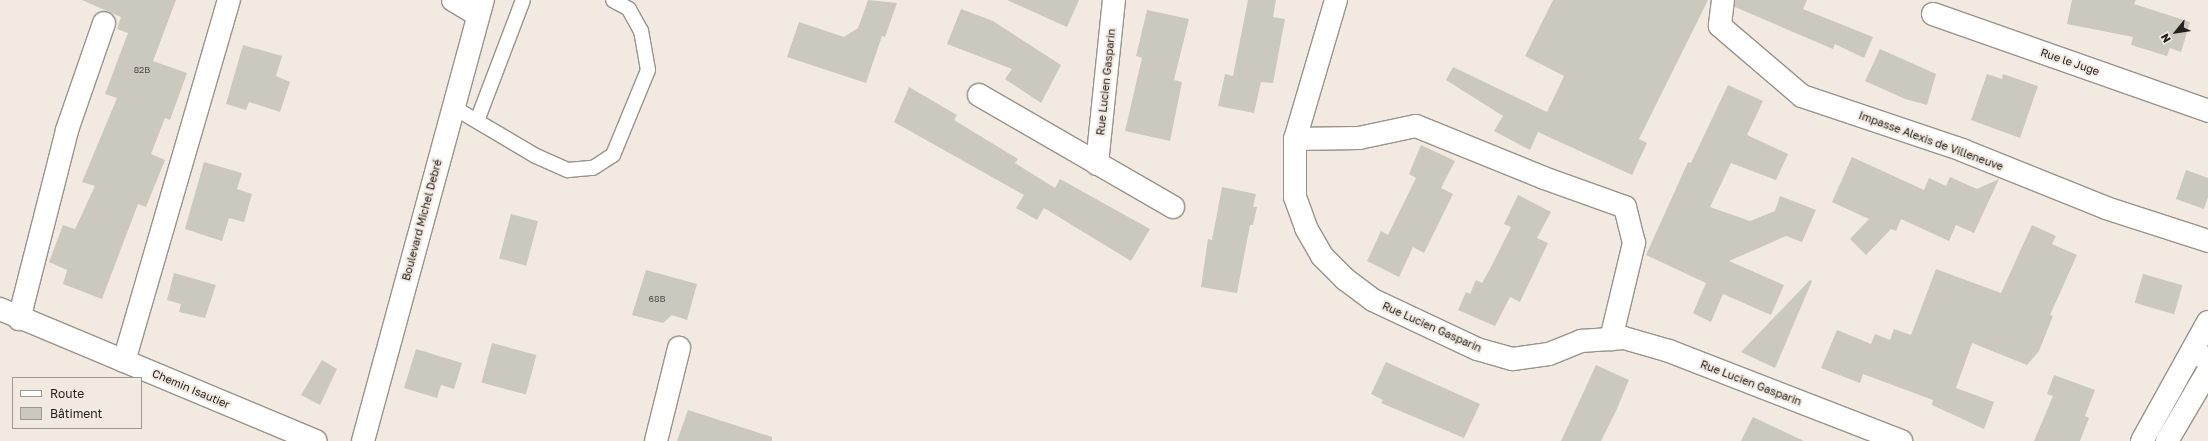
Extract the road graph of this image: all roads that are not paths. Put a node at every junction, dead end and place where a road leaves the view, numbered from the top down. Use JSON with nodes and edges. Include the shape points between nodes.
{"nodes":[{"id":1,"x":229,"y":0,"type":"edge"},
{"id":2,"x":453,"y":0,"type":"edge"},
{"id":3,"x":523,"y":0,"type":"edge"},
{"id":4,"x":613,"y":0,"type":"edge"},
{"id":5,"x":1114,"y":0,"type":"edge"},
{"id":6,"x":1336,"y":0,"type":"edge"},
{"id":7,"x":1723,"y":0,"type":"edge"},
{"id":8,"x":480,"y":8,"type":"edge"},
{"id":9,"x":1932,"y":14,"type":"dead end"},
{"id":10,"x":104,"y":22,"type":"dead end"},
{"id":11,"x":979,"y":95,"type":"dead end"},
{"id":12,"x":453,"y":107,"type":"junction"},
{"id":13,"x":2208,"y":111,"type":"edge"},
{"id":14,"x":477,"y":121,"type":"junction"},
{"id":15,"x":1295,"y":139,"type":"junction"},
{"id":16,"x":1097,"y":164,"type":"junction"},
{"id":17,"x":1173,"y":208,"type":"dead end"},
{"id":18,"x":2208,"y":241,"type":"edge"},
{"id":19,"x":0,"y":309,"type":"edge"},
{"id":20,"x":19,"y":319,"type":"junction"},
{"id":21,"x":2208,"y":322,"type":"edge"},
{"id":22,"x":1612,"y":339,"type":"junction"},
{"id":23,"x":678,"y":348,"type":"dead end"},
{"id":24,"x":2200,"y":355,"type":"edge"},
{"id":25,"x":124,"y":361,"type":"junction"},
{"id":26,"x":2208,"y":371,"type":"edge"},
{"id":27,"x":316,"y":441,"type":"edge"},
{"id":28,"x":363,"y":441,"type":"edge"},
{"id":29,"x":656,"y":441,"type":"edge"},
{"id":30,"x":1901,"y":441,"type":"edge"},
{"id":31,"x":2142,"y":441,"type":"edge"},
{"id":32,"x":2167,"y":441,"type":"edge"}],
"edges":[{"from":1,"to":25,"type":"street"},
{"from":2,"to":8,"type":"street"},
{"from":3,"to":14,"type":"lane"},
{"from":4,"to":14,"type":"lane","via":[[629,8],[641,31],[648,70],[613,155],[593,168],[568,170],[536,156]]},
{"from":5,"to":16,"type":"street","name":"Rue Lucien Gasparin"},
{"from":6,"to":15,"type":"street","name":"Rue Lucien Gasparin"},
{"from":7,"to":18,"type":"street","name":"Impasse Alexis de Villeneuve","via":[[1720,26],[1802,96],[1962,150],[2106,208]]},
{"from":8,"to":12,"type":"street","name":"Boulevard Michel Debré"},
{"from":9,"to":13,"type":"street","name":"Rue le Juge"},
{"from":10,"to":20,"type":"street","via":[[67,130]]},
{"from":11,"to":16,"type":"street"},
{"from":12,"to":14,"type":"lane"},
{"from":12,"to":28,"type":"street","name":"Boulevard Michel Debré"},
{"from":15,"to":22,"type":"street","name":"Rue Lucien Gasparin","via":[[1295,197],[1306,228],[1322,256],[1345,279],[1373,300],[1477,349],[1513,359],[1549,354],[1581,341]]},
{"from":15,"to":22,"type":"street","via":[[1359,138],[1416,126],[1536,176],[1625,207],[1634,243]]},
{"from":16,"to":17,"type":"street"},
{"from":19,"to":20,"type":"street","name":"Chemin Isautier"},
{"from":20,"to":25,"type":"street","name":"Chemin Isautier"},
{"from":21,"to":24,"type":"street"},
{"from":22,"to":30,"type":"street","name":"Rue Lucien Gasparin","via":[[1624,338],[1669,351]]},
{"from":23,"to":29,"type":"street"},
{"from":24,"to":31,"type":"street"},
{"from":25,"to":27,"type":"street","name":"Chemin Isautier"},
{"from":26,"to":32,"type":"street"}]}
